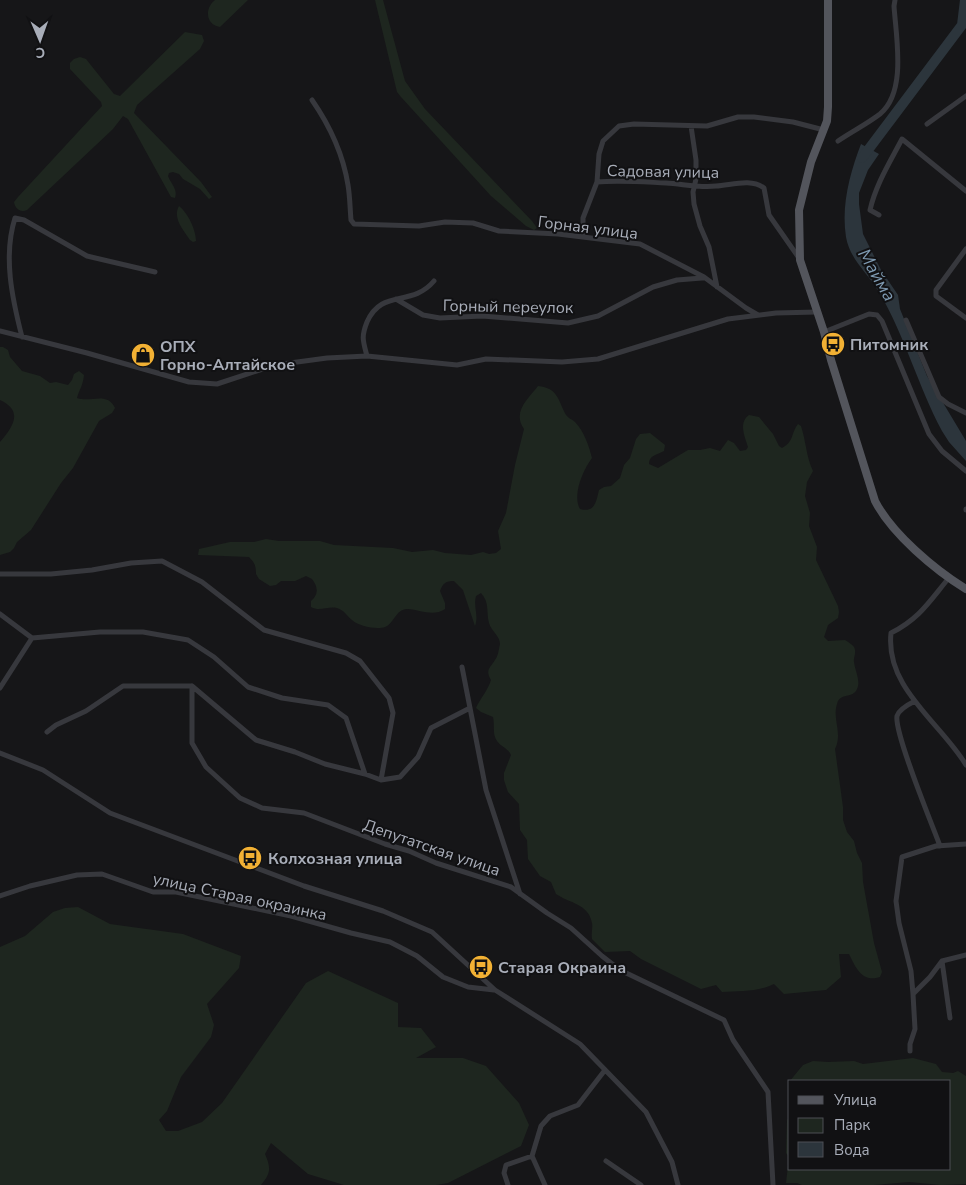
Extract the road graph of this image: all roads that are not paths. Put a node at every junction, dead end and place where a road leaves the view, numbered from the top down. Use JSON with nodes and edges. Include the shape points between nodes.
{"nodes":[{"id":1,"x":828,"y":0,"type":"edge"},
{"id":2,"x":895,"y":0,"type":"edge"},
{"id":3,"x":966,"y":96,"type":"edge"},
{"id":4,"x":312,"y":100,"type":"dead end"},
{"id":5,"x":927,"y":124,"type":"dead end"},
{"id":6,"x":691,"y":126,"type":"junction"},
{"id":7,"x":824,"y":130,"type":"junction"},
{"id":8,"x":838,"y":141,"type":"dead end"},
{"id":9,"x":597,"y":182,"type":"junction"},
{"id":10,"x":694,"y":187,"type":"junction"},
{"id":11,"x":966,"y":191,"type":"edge"},
{"id":12,"x":879,"y":215,"type":"dead end"},
{"id":13,"x":583,"y":236,"type":"junction"},
{"id":14,"x":966,"y":249,"type":"edge"},
{"id":15,"x":800,"y":260,"type":"junction"},
{"id":16,"x":155,"y":272,"type":"dead end"},
{"id":17,"x":704,"y":277,"type":"junction"},
{"id":18,"x":434,"y":281,"type":"dead end"},
{"id":19,"x":717,"y":286,"type":"junction"},
{"id":20,"x":396,"y":300,"type":"junction"},
{"id":21,"x":816,"y":312,"type":"junction"},
{"id":22,"x":758,"y":315,"type":"junction"},
{"id":23,"x":966,"y":318,"type":"edge"},
{"id":24,"x":906,"y":320,"type":"dead end"},
{"id":25,"x":0,"y":331,"type":"edge"},
{"id":26,"x":824,"y":332,"type":"junction"},
{"id":27,"x":22,"y":337,"type":"junction"},
{"id":28,"x":367,"y":356,"type":"junction"},
{"id":29,"x":966,"y":413,"type":"edge"},
{"id":30,"x":966,"y":471,"type":"edge"},
{"id":31,"x":0,"y":574,"type":"edge"},
{"id":32,"x":948,"y":579,"type":"junction"},
{"id":33,"x":966,"y":589,"type":"edge"},
{"id":34,"x":0,"y":614,"type":"edge"},
{"id":35,"x":32,"y":638,"type":"junction"},
{"id":36,"x":462,"y":668,"type":"dead end"},
{"id":37,"x":192,"y":686,"type":"junction"},
{"id":38,"x":0,"y":688,"type":"edge"},
{"id":39,"x":915,"y":701,"type":"junction"},
{"id":40,"x":470,"y":708,"type":"junction"},
{"id":41,"x":46,"y":732,"type":"dead end"},
{"id":42,"x":958,"y":751,"type":"junction"},
{"id":43,"x":966,"y":751,"type":"edge"},
{"id":44,"x":0,"y":753,"type":"edge"},
{"id":45,"x":966,"y":765,"type":"edge"},
{"id":46,"x":365,"y":774,"type":"junction"},
{"id":47,"x":381,"y":780,"type":"junction"},
{"id":48,"x":966,"y":844,"type":"edge"},
{"id":49,"x":940,"y":846,"type":"junction"},
{"id":50,"x":520,"y":894,"type":"junction"},
{"id":51,"x":0,"y":896,"type":"edge"},
{"id":52,"x":966,"y":955,"type":"edge"},
{"id":53,"x":942,"y":961,"type":"junction"},
{"id":54,"x":495,"y":990,"type":"junction"},
{"id":55,"x":912,"y":994,"type":"junction"},
{"id":56,"x":950,"y":1018,"type":"dead end"},
{"id":57,"x":910,"y":1052,"type":"dead end"},
{"id":58,"x":606,"y":1070,"type":"junction"},
{"id":59,"x":532,"y":1156,"type":"junction"},
{"id":60,"x":606,"y":1161,"type":"dead end"},
{"id":61,"x":508,"y":1185,"type":"edge"},
{"id":62,"x":545,"y":1185,"type":"edge"},
{"id":63,"x":641,"y":1185,"type":"edge"},
{"id":64,"x":678,"y":1185,"type":"edge"},
{"id":65,"x":773,"y":1185,"type":"edge"}],
"edges":[{"from":1,"to":7,"type":"main road","via":[[828,107]]},
{"from":2,"to":8,"type":"street","via":[[899,74],[893,95],[882,113]]},
{"from":3,"to":5,"type":"street"},
{"from":4,"to":13,"type":"street","name":"Горная улица","via":[[323,116],[344,164],[354,224],[418,226],[467,223],[499,231]]},
{"from":6,"to":7,"type":"street","via":[[754,117]]},
{"from":6,"to":9,"type":"street","via":[[619,126],[603,141]]},
{"from":6,"to":10,"type":"street","via":[[696,160]]},
{"from":7,"to":15,"type":"main road","via":[[811,162],[799,210]]},
{"from":9,"to":10,"type":"street","name":"Садовая улица","via":[[667,183]]},
{"from":9,"to":13,"type":"street","via":[[584,218]]},
{"from":10,"to":15,"type":"street","name":"Садовая улица","via":[[759,184],[764,188],[769,215]]},
{"from":10,"to":19,"type":"street","via":[[697,215],[709,247]]},
{"from":11,"to":12,"type":"street","via":[[902,139],[872,198],[870,210]]},
{"from":13,"to":17,"type":"street","name":"Горная улица","via":[[640,244]]},
{"from":14,"to":23,"type":"street","via":[[936,290],[936,296]]},
{"from":15,"to":21,"type":"main road"},
{"from":16,"to":27,"type":"street","via":[[87,256],[15,218],[10,234],[9,265]]},
{"from":17,"to":19,"type":"street","name":"Горная улица"},
{"from":17,"to":20,"type":"street","name":"Горный переулок","via":[[653,287],[598,316],[568,322],[482,316],[440,318],[423,315]]},
{"from":18,"to":20,"type":"street","via":[[419,294]]},
{"from":19,"to":22,"type":"street","name":"Горная улица"},
{"from":20,"to":28,"type":"street","via":[[379,305],[372,312],[362,337]]},
{"from":21,"to":22,"type":"street"},
{"from":21,"to":26,"type":"main road"},
{"from":22,"to":28,"type":"street","via":[[728,319],[598,359],[562,362],[486,359],[457,365]]},
{"from":24,"to":29,"type":"street","via":[[940,397]]},
{"from":25,"to":27,"type":"street"},
{"from":26,"to":30,"type":"street","via":[[869,314],[877,315],[929,434],[942,451]]},
{"from":26,"to":32,"type":"main road","via":[[878,506],[931,566]]},
{"from":27,"to":28,"type":"street","via":[[206,384],[217,384],[275,365]]},
{"from":31,"to":47,"type":"street","via":[[51,574],[162,561],[202,582],[264,630],[360,661],[389,698],[393,713]]},
{"from":32,"to":33,"type":"main road"},
{"from":32,"to":39,"type":"street","via":[[923,611],[891,633],[900,680]]},
{"from":34,"to":35,"type":"street"},
{"from":35,"to":38,"type":"street"},
{"from":35,"to":46,"type":"street","via":[[143,632],[188,640],[214,657],[248,687],[282,698],[328,705],[346,718]]},
{"from":36,"to":40,"type":"street"},
{"from":37,"to":41,"type":"street","via":[[124,686]]},
{"from":37,"to":46,"type":"street","via":[[256,740]]},
{"from":37,"to":50,"type":"street","name":"Депутатская улица","via":[[192,743],[206,766],[240,798],[262,808],[304,814],[511,887]]},
{"from":39,"to":42,"type":"street"},
{"from":39,"to":49,"type":"street","via":[[899,712],[898,727]]},
{"from":40,"to":47,"type":"street","via":[[431,728],[418,757],[400,777]]},
{"from":40,"to":50,"type":"street","via":[[486,790]]},
{"from":42,"to":43,"type":"street"},
{"from":42,"to":45,"type":"street"},
{"from":44,"to":54,"type":"street","via":[[43,770],[110,813],[304,886],[383,910],[432,932]]},
{"from":46,"to":47,"type":"street"},
{"from":48,"to":49,"type":"street"},
{"from":49,"to":55,"type":"street","via":[[902,857],[900,867],[896,901],[911,971]]},
{"from":50,"to":65,"type":"street","name":"Депутатская улица","via":[[571,928],[620,970],[724,1020],[733,1040],[768,1092]]},
{"from":51,"to":54,"type":"street","name":"улица Старая окраинка","via":[[30,886],[102,874],[153,892],[176,892],[291,916],[390,942],[417,956],[443,977],[468,987]]},
{"from":52,"to":53,"type":"street"},
{"from":53,"to":55,"type":"street"},
{"from":53,"to":56,"type":"street"},
{"from":54,"to":58,"type":"street","via":[[580,1044]]},
{"from":55,"to":57,"type":"street","via":[[916,1029]]},
{"from":58,"to":59,"type":"street","via":[[578,1104],[550,1116],[541,1126]]},
{"from":58,"to":64,"type":"street","via":[[646,1112],[672,1162]]},
{"from":59,"to":61,"type":"street","via":[[506,1166],[504,1173]]},
{"from":59,"to":62,"type":"street"},
{"from":60,"to":63,"type":"street"}]}
